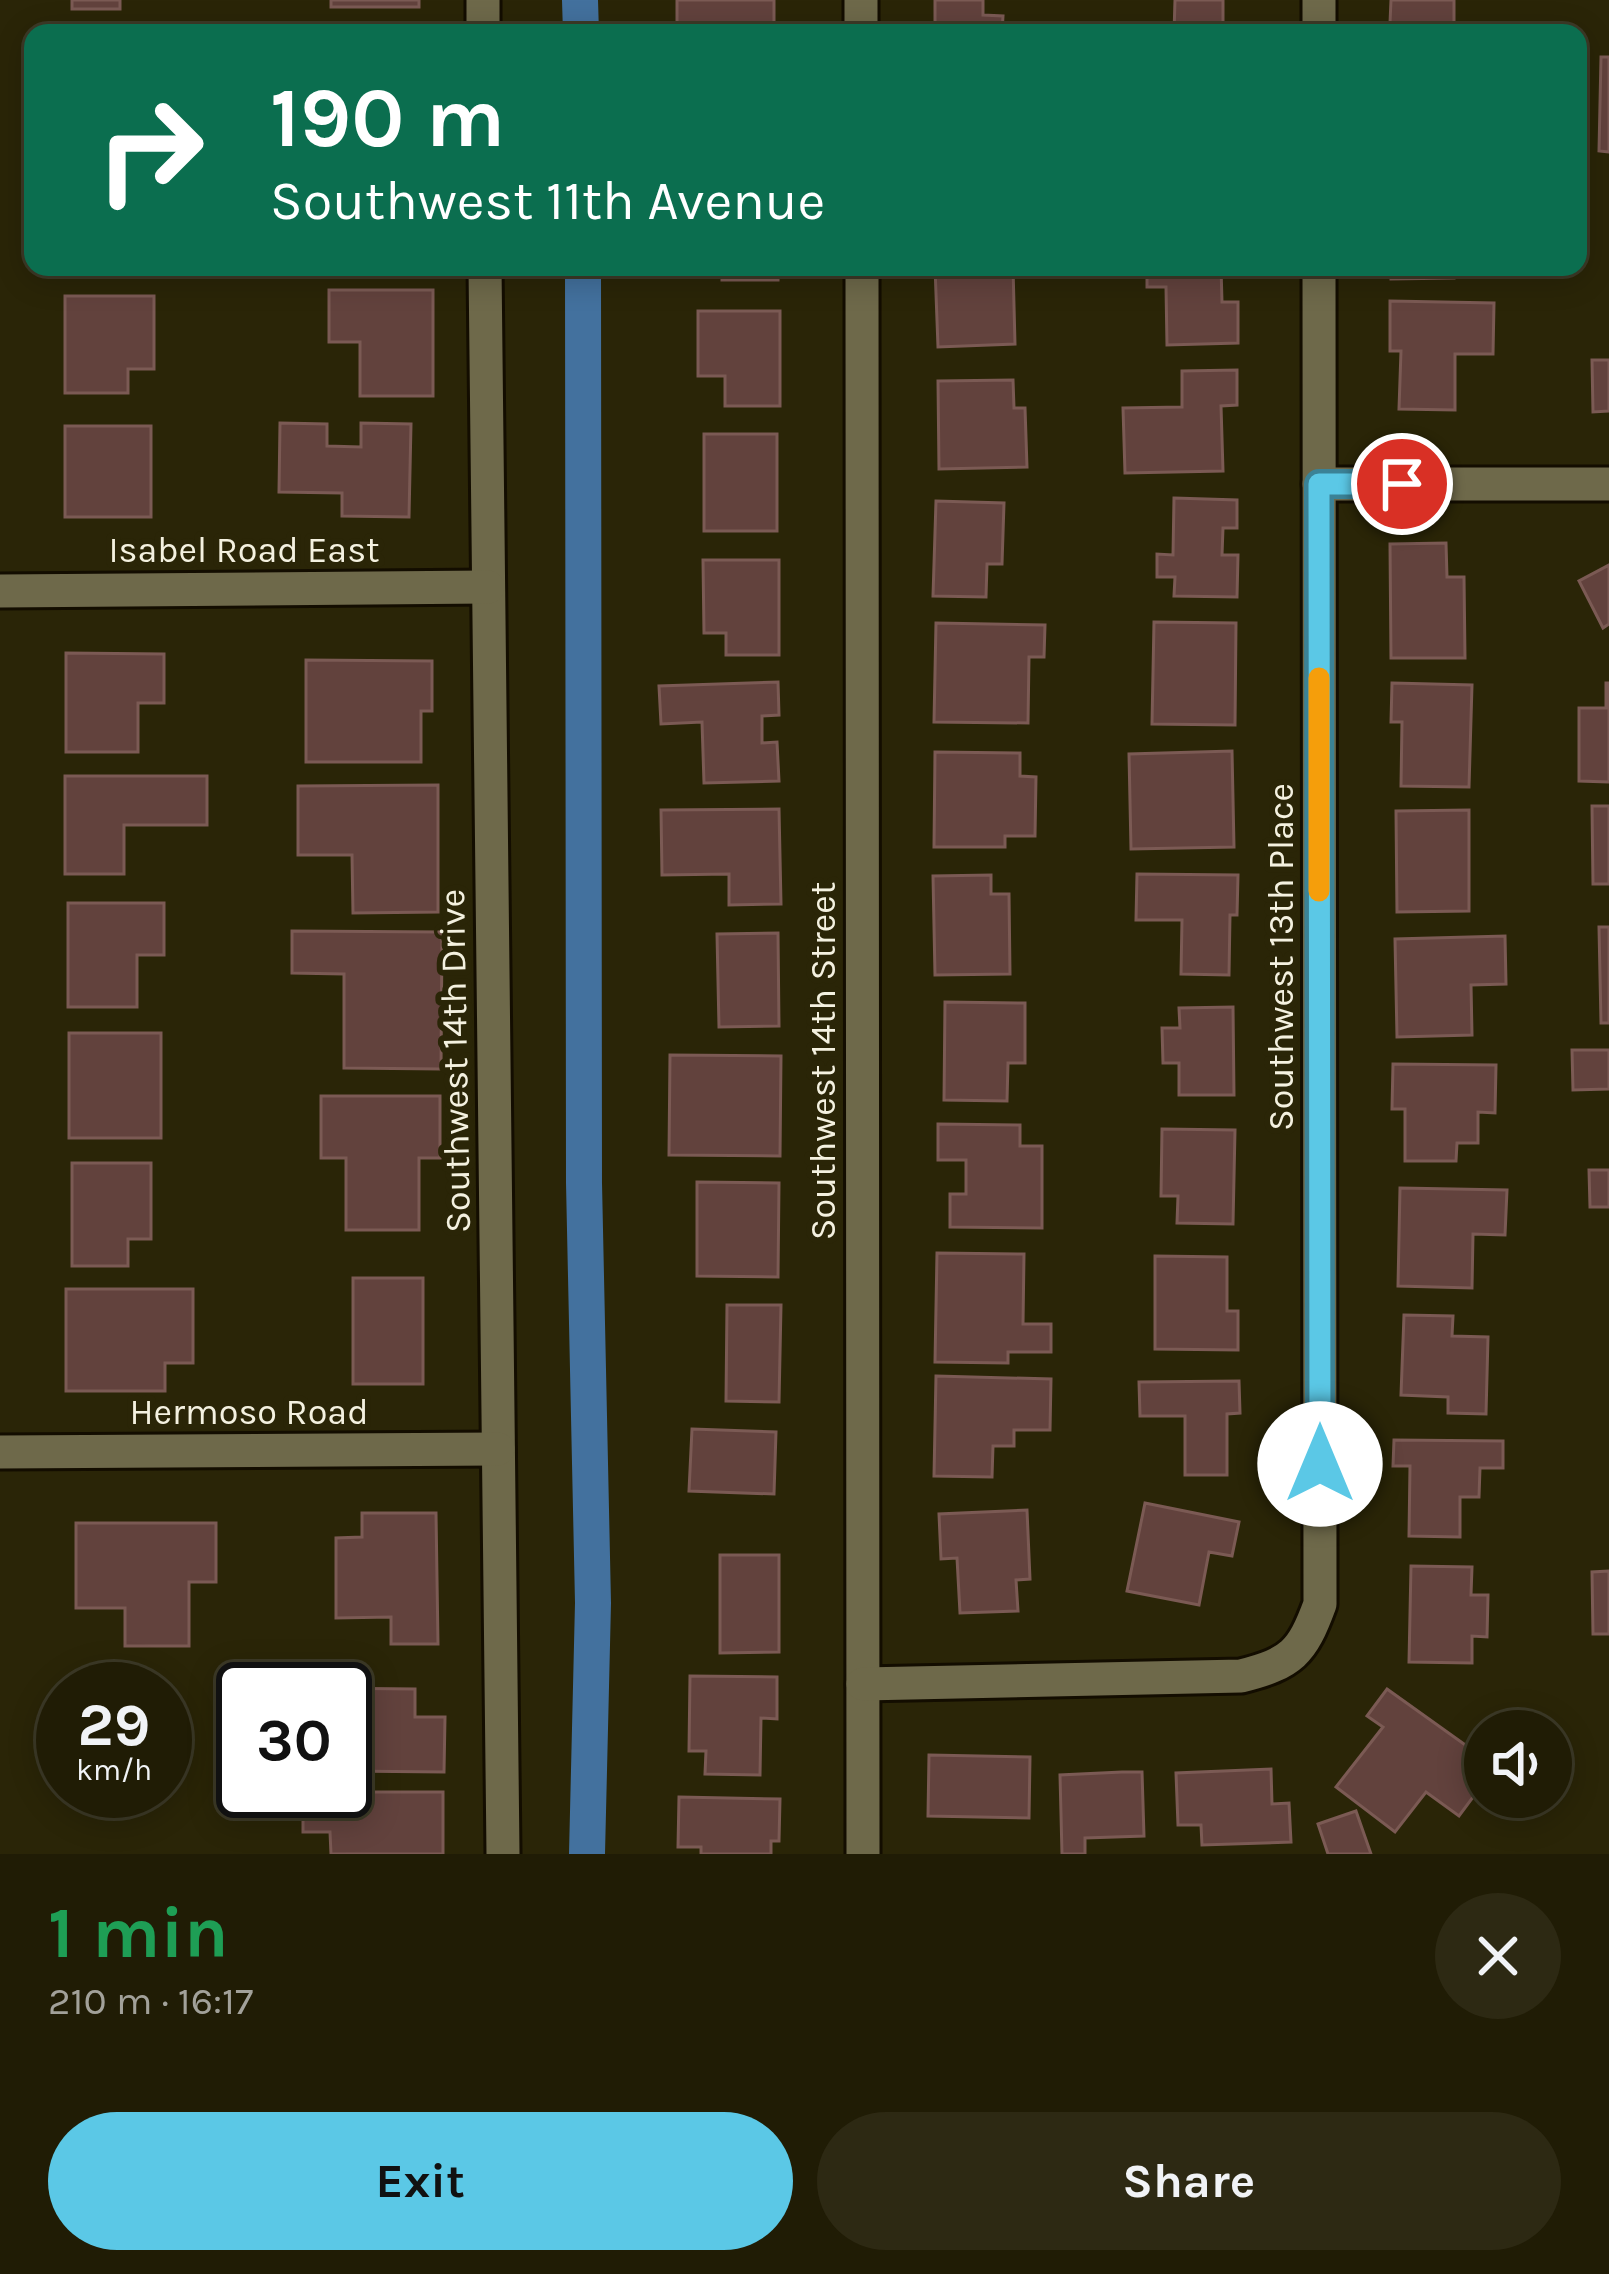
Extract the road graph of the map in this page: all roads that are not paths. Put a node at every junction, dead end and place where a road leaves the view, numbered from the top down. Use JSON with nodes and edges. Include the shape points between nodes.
{"nodes":[{"id":1,"x":485,"y":276,"type":"edge"},
{"id":2,"x":862,"y":276,"type":"edge"},
{"id":3,"x":1319,"y":276,"type":"edge"},
{"id":4,"x":1319,"y":484,"type":"junction"},
{"id":5,"x":1609,"y":484,"type":"edge"},
{"id":6,"x":488,"y":587,"type":"junction"},
{"id":7,"x":0,"y":591,"type":"edge"},
{"id":8,"x":498,"y":1449,"type":"junction"},
{"id":9,"x":0,"y":1452,"type":"edge"},
{"id":10,"x":862,"y":1684,"type":"junction"},
{"id":11,"x":502,"y":1854,"type":"edge"},
{"id":12,"x":863,"y":1854,"type":"edge"}],
"edges":[{"from":1,"to":6,"type":"street","name":"Southwest 14th Drive"},
{"from":2,"to":10,"type":"street","name":"Southwest 14th Street"},
{"from":3,"to":4,"type":"street","name":"Southwest 13th Place"},
{"from":4,"to":5,"type":"street"},
{"from":4,"to":10,"type":"street","name":"Southwest 13th Place","via":[[1320,1604],[1306,1640],[1278,1666],[1241,1676]]},
{"from":6,"to":7,"type":"street","name":"Isabel Road East"},
{"from":6,"to":8,"type":"street","name":"Southwest 14th Drive"},
{"from":8,"to":9,"type":"street","name":"Hermoso Road"},
{"from":8,"to":11,"type":"street","name":"Southwest 14th Drive"},
{"from":10,"to":12,"type":"street","name":"Southwest 14th Street"}]}
